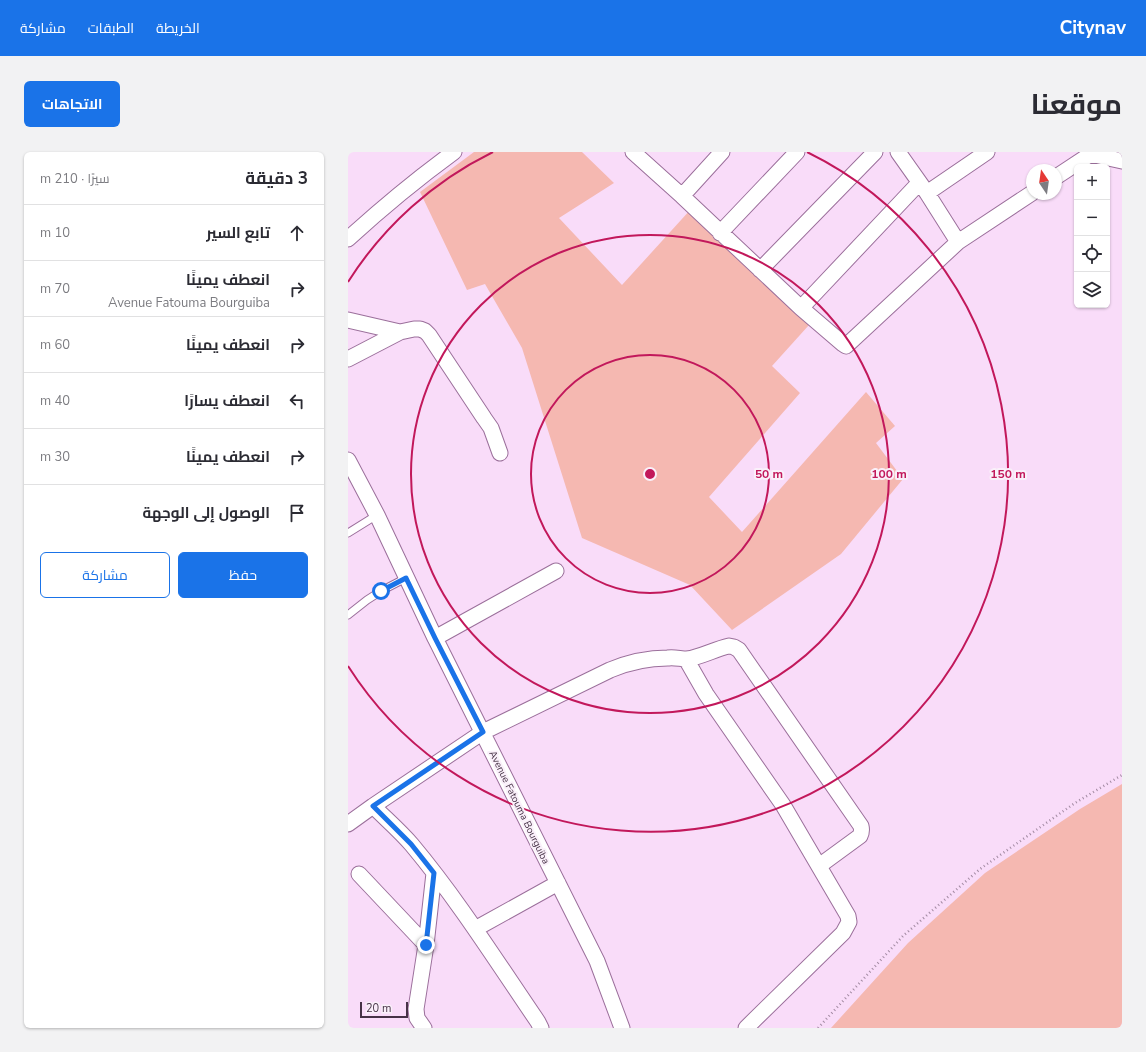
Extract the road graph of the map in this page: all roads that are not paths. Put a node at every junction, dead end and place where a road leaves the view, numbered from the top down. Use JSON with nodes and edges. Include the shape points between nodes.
{"nodes":[{"id":1,"x":454,"y":152,"type":"edge"},
{"id":2,"x":722,"y":152,"type":"edge"},
{"id":3,"x":797,"y":152,"type":"edge"},
{"id":4,"x":875,"y":152,"type":"edge"},
{"id":5,"x":898,"y":152,"type":"edge"},
{"id":6,"x":987,"y":152,"type":"edge"},
{"id":7,"x":1091,"y":153,"type":"edge"},
{"id":8,"x":641,"y":154,"type":"edge"},
{"id":9,"x":1122,"y":161,"type":"edge"},
{"id":10,"x":1062,"y":173,"type":"edge"},
{"id":11,"x":923,"y":188,"type":"junction"},
{"id":12,"x":682,"y":196,"type":"junction"},
{"id":13,"x":1026,"y":197,"type":"edge"},
{"id":14,"x":720,"y":233,"type":"junction"},
{"id":15,"x":348,"y":239,"type":"edge"},
{"id":16,"x":958,"y":242,"type":"junction"},
{"id":17,"x":760,"y":270,"type":"junction"},
{"id":18,"x":801,"y":308,"type":"junction"},
{"id":19,"x":348,"y":320,"type":"edge"},
{"id":20,"x":400,"y":332,"type":"junction"},
{"id":21,"x":348,"y":359,"type":"edge"},
{"id":22,"x":500,"y":453,"type":"dead end"},
{"id":23,"x":348,"y":460,"type":"edge"},
{"id":24,"x":376,"y":515,"type":"junction"},
{"id":25,"x":348,"y":533,"type":"edge"},
{"id":26,"x":556,"y":571,"type":"dead end"},
{"id":27,"x":406,"y":578,"type":"junction"},
{"id":28,"x":348,"y":615,"type":"edge"},
{"id":29,"x":435,"y":638,"type":"junction"},
{"id":30,"x":686,"y":659,"type":"junction"},
{"id":31,"x":483,"y":732,"type":"junction"},
{"id":32,"x":373,"y":806,"type":"junction"},
{"id":33,"x":348,"y":824,"type":"edge"},
{"id":34,"x":819,"y":866,"type":"junction"},
{"id":35,"x":434,"y":873,"type":"junction"},
{"id":36,"x":359,"y":874,"type":"dead end"},
{"id":37,"x":558,"y":883,"type":"junction"},
{"id":38,"x":475,"y":929,"type":"junction"},
{"id":39,"x":426,"y":945,"type":"junction"},
{"id":40,"x":424,"y":1028,"type":"edge"},
{"id":41,"x":540,"y":1028,"type":"edge"},
{"id":42,"x":622,"y":1028,"type":"edge"},
{"id":43,"x":746,"y":1028,"type":"edge"}],
"edges":[{"from":1,"to":15,"type":"street","via":[[382,208]]},
{"from":2,"to":12,"type":"street"},
{"from":3,"to":14,"type":"street"},
{"from":4,"to":17,"type":"street"},
{"from":5,"to":11,"type":"street"},
{"from":6,"to":11,"type":"street"},
{"from":7,"to":9,"type":"street"},
{"from":7,"to":10,"type":"street"},
{"from":8,"to":12,"type":"street"},
{"from":11,"to":16,"type":"street"},
{"from":11,"to":18,"type":"street"},
{"from":12,"to":14,"type":"street"},
{"from":13,"to":16,"type":"street"},
{"from":14,"to":17,"type":"street"},
{"from":16,"to":18,"type":"street","via":[[846,346]]},
{"from":17,"to":18,"type":"street"},
{"from":19,"to":20,"type":"street"},
{"from":20,"to":21,"type":"street"},
{"from":20,"to":22,"type":"street","via":[[414,329],[425,331],[491,428]]},
{"from":23,"to":24,"type":"street","name":"Avenue Fatouma Bourguiba"},
{"from":24,"to":25,"type":"lane"},
{"from":24,"to":27,"type":"street","name":"Avenue Fatouma Bourguiba"},
{"from":26,"to":29,"type":"street"},
{"from":27,"to":28,"type":"lane","via":[[381,591]]},
{"from":27,"to":29,"type":"street","name":"Avenue Fatouma Bourguiba"},
{"from":29,"to":31,"type":"street","name":"Avenue Fatouma Bourguiba"},
{"from":30,"to":31,"type":"street","via":[[652,658],[622,665]]},
{"from":30,"to":34,"type":"street","via":[[706,694],[783,805]]},
{"from":30,"to":34,"type":"street","via":[[729,646],[738,650],[862,829],[860,836]]},
{"from":31,"to":32,"type":"street"},
{"from":31,"to":37,"type":"street","name":"Avenue Fatouma Bourguiba"},
{"from":32,"to":33,"type":"street"},
{"from":32,"to":35,"type":"street","via":[[411,844]]},
{"from":34,"to":43,"type":"street","via":[[846,911],[849,922],[847,927],[844,933]]},
{"from":35,"to":38,"type":"street"},
{"from":35,"to":39,"type":"street"},
{"from":36,"to":39,"type":"street"},
{"from":37,"to":38,"type":"street"},
{"from":37,"to":42,"type":"street","name":"Avenue Fatouma Bourguiba","via":[[597,961]]},
{"from":38,"to":41,"type":"street"},
{"from":39,"to":40,"type":"street","via":[[416,1009],[417,1018]]}]}
